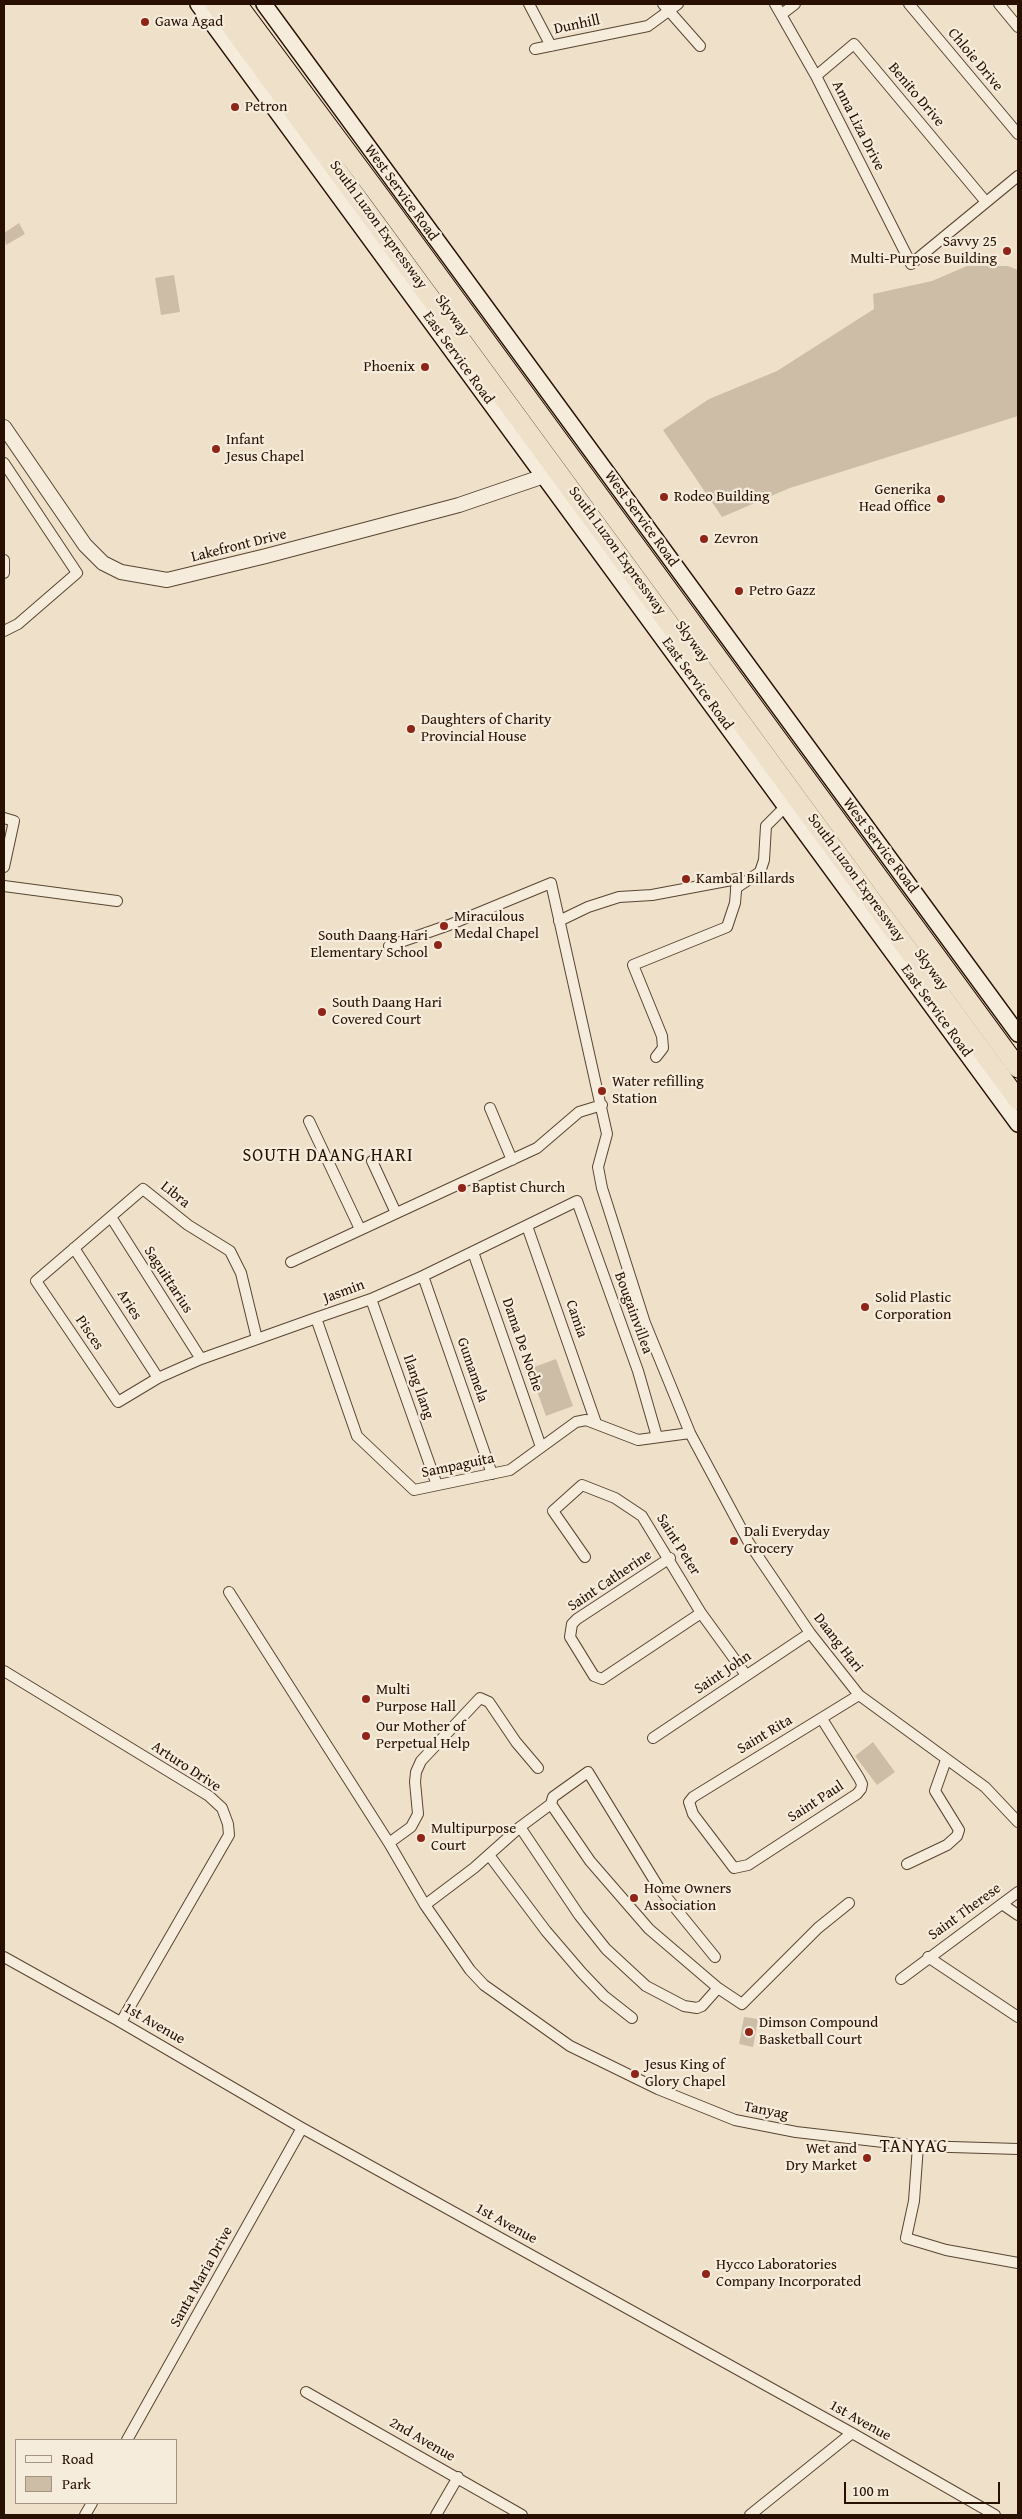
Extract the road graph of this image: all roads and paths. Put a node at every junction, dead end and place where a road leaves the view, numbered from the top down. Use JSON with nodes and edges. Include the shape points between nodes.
{"nodes":[{"id":1,"x":198,"y":4,"type":"edge"},
{"id":2,"x":215,"y":4,"type":"edge"},
{"id":3,"x":222,"y":4,"type":"edge"},
{"id":4,"x":237,"y":4,"type":"edge"},
{"id":5,"x":248,"y":4,"type":"edge"},
{"id":6,"x":264,"y":4,"type":"edge"},
{"id":7,"x":529,"y":4,"type":"edge"},
{"id":8,"x":678,"y":4,"type":"edge"},
{"id":9,"x":775,"y":4,"type":"edge"},
{"id":10,"x":795,"y":4,"type":"edge"},
{"id":11,"x":910,"y":4,"type":"edge"},
{"id":12,"x":999,"y":4,"type":"edge"},
{"id":13,"x":666,"y":7,"type":"edge"},
{"id":14,"x":782,"y":14,"type":"junction"},
{"id":15,"x":1018,"y":27,"type":"edge"},
{"id":16,"x":551,"y":46,"type":"junction"},
{"id":17,"x":700,"y":46,"type":"dead end"},
{"id":18,"x":535,"y":49,"type":"dead end"},
{"id":19,"x":816,"y":76,"type":"junction"},
{"id":20,"x":1018,"y":134,"type":"edge"},
{"id":21,"x":1018,"y":176,"type":"edge"},
{"id":22,"x":986,"y":202,"type":"junction"},
{"id":23,"x":4,"y":427,"type":"edge"},
{"id":24,"x":4,"y":463,"type":"edge"},
{"id":25,"x":544,"y":476,"type":"junction"},
{"id":26,"x":4,"y":560,"type":"edge"},
{"id":27,"x":4,"y":573,"type":"edge"},
{"id":28,"x":4,"y":631,"type":"edge"},
{"id":29,"x":786,"y":806,"type":"junction"},
{"id":30,"x":4,"y":818,"type":"edge"},
{"id":31,"x":4,"y":867,"type":"edge"},
{"id":32,"x":4,"y":886,"type":"edge"},
{"id":33,"x":736,"y":888,"type":"junction"},
{"id":34,"x":117,"y":901,"type":"dead end"},
{"id":35,"x":558,"y":921,"type":"junction"},
{"id":36,"x":389,"y":946,"type":"dead end"},
{"id":37,"x":1018,"y":1034,"type":"edge"},
{"id":38,"x":1018,"y":1056,"type":"edge"},
{"id":39,"x":656,"y":1057,"type":"dead end"},
{"id":40,"x":1018,"y":1068,"type":"edge"},
{"id":41,"x":1018,"y":1089,"type":"edge"},
{"id":42,"x":1018,"y":1100,"type":"edge"},
{"id":43,"x":602,"y":1105,"type":"junction"},
{"id":44,"x":490,"y":1108,"type":"dead end"},
{"id":45,"x":309,"y":1121,"type":"dead end"},
{"id":46,"x":1018,"y":1124,"type":"edge"},
{"id":47,"x":512,"y":1160,"type":"junction"},
{"id":48,"x":372,"y":1161,"type":"dead end"},
{"id":49,"x":577,"y":1201,"type":"joint"},
{"id":50,"x":396,"y":1213,"type":"junction"},
{"id":51,"x":110,"y":1217,"type":"junction"},
{"id":52,"x":528,"y":1226,"type":"junction"},
{"id":53,"x":360,"y":1229,"type":"junction"},
{"id":54,"x":74,"y":1248,"type":"junction"},
{"id":55,"x":474,"y":1252,"type":"junction"},
{"id":56,"x":291,"y":1262,"type":"dead end"},
{"id":57,"x":423,"y":1276,"type":"junction"},
{"id":58,"x":36,"y":1281,"type":"joint"},
{"id":59,"x":371,"y":1299,"type":"junction"},
{"id":60,"x":316,"y":1318,"type":"junction"},
{"id":61,"x":258,"y":1339,"type":"junction"},
{"id":62,"x":201,"y":1359,"type":"junction"},
{"id":63,"x":158,"y":1378,"type":"junction"},
{"id":64,"x":118,"y":1402,"type":"joint"},
{"id":65,"x":596,"y":1423,"type":"junction"},
{"id":66,"x":690,"y":1433,"type":"junction"},
{"id":67,"x":657,"y":1437,"type":"junction"},
{"id":68,"x":541,"y":1447,"type":"junction"},
{"id":69,"x":492,"y":1474,"type":"junction"},
{"id":70,"x":437,"y":1485,"type":"junction"},
{"id":71,"x":585,"y":1557,"type":"dead end"},
{"id":72,"x":670,"y":1558,"type":"junction"},
{"id":73,"x":229,"y":1592,"type":"dead end"},
{"id":74,"x":701,"y":1613,"type":"junction"},
{"id":75,"x":810,"y":1633,"type":"junction"},
{"id":76,"x":4,"y":1671,"type":"edge"},
{"id":77,"x":746,"y":1675,"type":"junction"},
{"id":78,"x":859,"y":1695,"type":"junction"},
{"id":79,"x":822,"y":1719,"type":"junction"},
{"id":80,"x":653,"y":1738,"type":"dead end"},
{"id":81,"x":946,"y":1760,"type":"junction"},
{"id":82,"x":538,"y":1768,"type":"dead end"},
{"id":83,"x":551,"y":1804,"type":"junction"},
{"id":84,"x":1018,"y":1822,"type":"edge"},
{"id":85,"x":520,"y":1827,"type":"junction"},
{"id":86,"x":389,"y":1844,"type":"junction"},
{"id":87,"x":489,"y":1855,"type":"junction"},
{"id":88,"x":908,"y":1864,"type":"dead end"},
{"id":89,"x":743,"y":1867,"type":"joint"},
{"id":90,"x":1018,"y":1892,"type":"edge"},
{"id":91,"x":850,"y":1903,"type":"dead end"},
{"id":92,"x":1002,"y":1904,"type":"junction"},
{"id":93,"x":427,"y":1908,"type":"junction"},
{"id":94,"x":1018,"y":1915,"type":"edge"},
{"id":95,"x":4,"y":1957,"type":"edge"},
{"id":96,"x":715,"y":1957,"type":"dead end"},
{"id":97,"x":928,"y":1957,"type":"junction"},
{"id":98,"x":901,"y":1979,"type":"dead end"},
{"id":99,"x":718,"y":1988,"type":"junction"},
{"id":100,"x":1018,"y":2017,"type":"edge"},
{"id":101,"x":632,"y":2018,"type":"dead end"},
{"id":102,"x":121,"y":2022,"type":"junction"},
{"id":103,"x":302,"y":2128,"type":"junction"},
{"id":104,"x":918,"y":2146,"type":"junction"},
{"id":105,"x":1018,"y":2149,"type":"edge"},
{"id":106,"x":1018,"y":2263,"type":"edge"},
{"id":107,"x":306,"y":2392,"type":"dead end"},
{"id":108,"x":852,"y":2433,"type":"junction"},
{"id":109,"x":128,"y":2439,"type":"edge"},
{"id":110,"x":458,"y":2477,"type":"junction"},
{"id":111,"x":91,"y":2504,"type":"edge"},
{"id":112,"x":85,"y":2515,"type":"edge"},
{"id":113,"x":436,"y":2515,"type":"edge"},
{"id":114,"x":522,"y":2515,"type":"edge"},
{"id":115,"x":750,"y":2515,"type":"edge"},
{"id":116,"x":995,"y":2515,"type":"edge"}],
"edges":[{"from":1,"to":25,"type":"main road","name":"East Service Road"},
{"from":2,"to":42,"type":"highway","name":"South Luzon Expressway"},
{"from":3,"to":41,"type":"highway","name":"Skyway"},
{"from":4,"to":40,"type":"highway","name":"Skyway"},
{"from":5,"to":38,"type":"highway","name":"South Luzon Expressway"},
{"from":6,"to":37,"type":"main road","name":"West Service Road"},
{"from":7,"to":16,"type":"street"},
{"from":8,"to":13,"type":"street","name":"Dunhill"},
{"from":9,"to":14,"type":"street","name":"Anna Liza Drive"},
{"from":10,"to":14,"type":"street"},
{"from":11,"to":20,"type":"street","name":"Chloie Drive"},
{"from":12,"to":15,"type":"street"},
{"from":13,"to":16,"type":"street","name":"Dunhill","via":[[648,26]]},
{"from":13,"to":17,"type":"street"},
{"from":14,"to":19,"type":"street","name":"Anna Liza Drive"},
{"from":16,"to":18,"type":"street","name":"Dunhill"},
{"from":19,"to":22,"type":"street","name":"Benito Drive","via":[[854,44]]},
{"from":19,"to":22,"type":"street","name":"Anna Liza Drive","via":[[911,264]]},
{"from":21,"to":22,"type":"street"},
{"from":23,"to":25,"type":"street","name":"Lakefront Drive","via":[[85,545],[103,563],[120,572],[167,580],[459,505]]},
{"from":24,"to":28,"type":"street","via":[[77,573],[18,624]]},
{"from":25,"to":29,"type":"main road","name":"East Service Road"},
{"from":26,"to":27,"type":"street"},
{"from":29,"to":33,"type":"street","via":[[766,826],[760,872]]},
{"from":29,"to":46,"type":"main road","name":"East Service Road"},
{"from":30,"to":31,"type":"street","via":[[14,821]]},
{"from":32,"to":34,"type":"street"},
{"from":33,"to":35,"type":"street","via":[[736,878],[676,891],[620,897]]},
{"from":33,"to":39,"type":"street","via":[[733,914],[727,927],[633,965],[662,1036],[663,1048]]},
{"from":35,"to":36,"type":"street","name":"Daang Hari","via":[[551,883]]},
{"from":35,"to":43,"type":"street","name":"Daang Hari"},
{"from":43,"to":47,"type":"street","via":[[579,1112],[548,1140]]},
{"from":43,"to":66,"type":"street","name":"Daang Hari","via":[[606,1134],[598,1167],[602,1188],[645,1323]]},
{"from":44,"to":47,"type":"street"},
{"from":45,"to":53,"type":"street"},
{"from":47,"to":50,"type":"street"},
{"from":48,"to":50,"type":"street"},
{"from":49,"to":52,"type":"street","name":"Jasmin"},
{"from":49,"to":67,"type":"street","name":"Bougainvillea","via":[[638,1371]]},
{"from":50,"to":53,"type":"street"},
{"from":51,"to":54,"type":"street","name":"Libra"},
{"from":51,"to":61,"type":"street","name":"Libra","via":[[144,1189],[188,1225],[230,1251],[241,1273]]},
{"from":51,"to":62,"type":"street","name":"Saguittarius"},
{"from":52,"to":55,"type":"street","name":"Jasmin"},
{"from":52,"to":65,"type":"street","name":"Camia"},
{"from":53,"to":56,"type":"street"},
{"from":54,"to":58,"type":"street","name":"Libra"},
{"from":54,"to":63,"type":"street","name":"Aries"},
{"from":55,"to":57,"type":"street","name":"Jasmin"},
{"from":55,"to":68,"type":"street","name":"Dama De Noche"},
{"from":57,"to":59,"type":"street","name":"Jasmin"},
{"from":57,"to":69,"type":"street","name":"Gumamela"},
{"from":58,"to":64,"type":"street","name":"Pisces"},
{"from":59,"to":60,"type":"street","name":"Jasmin"},
{"from":59,"to":70,"type":"street","name":"Ilang Ilang"},
{"from":60,"to":61,"type":"street","name":"Jasmin"},
{"from":60,"to":70,"type":"street","name":"Sampaguita","via":[[357,1436],[414,1490]]},
{"from":61,"to":62,"type":"street","name":"Jasmin"},
{"from":62,"to":63,"type":"street","name":"Jasmin"},
{"from":63,"to":64,"type":"street","name":"Jasmin"},
{"from":65,"to":67,"type":"street","name":"Sampaguita","via":[[633,1438]]},
{"from":65,"to":68,"type":"street","name":"Sampaguita","via":[[576,1422]]},
{"from":66,"to":67,"type":"street","name":"Sampaguita"},
{"from":66,"to":75,"type":"street","name":"Daang Hari","via":[[749,1543]]},
{"from":68,"to":69,"type":"street","name":"Sampaguita","via":[[510,1470]]},
{"from":69,"to":70,"type":"street","name":"Sampaguita"},
{"from":71,"to":72,"type":"street","name":"Saint Peter","via":[[553,1511],[582,1485],[615,1498],[642,1516]]},
{"from":72,"to":74,"type":"street","name":"Saint Peter"},
{"from":72,"to":74,"type":"street","name":"Saint Catherine","via":[[577,1619],[572,1624],[570,1636],[594,1676],[602,1679]]},
{"from":73,"to":86,"type":"street","name":"Tanyag"},
{"from":74,"to":77,"type":"street","name":"Saint Peter"},
{"from":75,"to":77,"type":"street","name":"Saint John"},
{"from":75,"to":78,"type":"street","name":"Daang Hari"},
{"from":76,"to":102,"type":"street","name":"Arturo Drive","via":[[209,1796],[222,1808],[228,1824],[229,1835]]},
{"from":77,"to":80,"type":"street","name":"Saint John"},
{"from":78,"to":79,"type":"street","name":"Saint Rita"},
{"from":78,"to":81,"type":"street","name":"Daang Hari"},
{"from":79,"to":89,"type":"street","name":"Saint Paul","via":[[859,1778],[861,1789]]},
{"from":79,"to":89,"type":"street","name":"Saint Rita","via":[[745,1764],[689,1802],[693,1814],[731,1864],[736,1869]]},
{"from":81,"to":84,"type":"street","name":"Daang Hari","via":[[985,1787]]},
{"from":81,"to":88,"type":"street","via":[[935,1791],[958,1830],[957,1836],[947,1845]]},
{"from":82,"to":86,"type":"street","via":[[489,1702],[480,1698],[421,1761],[415,1782],[418,1814],[411,1827]]},
{"from":83,"to":85,"type":"street"},
{"from":83,"to":96,"type":"street","via":[[553,1797],[588,1772],[650,1874],[689,1928]]},
{"from":83,"to":99,"type":"street","via":[[626,1906]]},
{"from":85,"to":87,"type":"street"},
{"from":85,"to":99,"type":"street","via":[[579,1915],[606,1949],[646,1986],[684,2006],[696,2008],[702,2006]]},
{"from":86,"to":93,"type":"street","name":"Tanyag"},
{"from":87,"to":93,"type":"street"},
{"from":87,"to":101,"type":"street","via":[[582,1973]]},
{"from":90,"to":92,"type":"street","name":"Saint Therese"},
{"from":91,"to":99,"type":"street","via":[[818,1928],[742,2004]]},
{"from":92,"to":94,"type":"street"},
{"from":92,"to":97,"type":"street","name":"Saint Therese"},
{"from":93,"to":104,"type":"street","name":"Tanyag","via":[[484,1985],[570,2046],[658,2089],[735,2120],[796,2132]]},
{"from":95,"to":102,"type":"street","name":"1st Avenue"},
{"from":97,"to":98,"type":"street","name":"Saint Therese"},
{"from":97,"to":100,"type":"street","name":"Saint Therese"},
{"from":102,"to":103,"type":"street","name":"1st Avenue"},
{"from":103,"to":108,"type":"street","name":"1st Avenue"},
{"from":103,"to":109,"type":"street","name":"Santa Maria Drive"},
{"from":104,"to":105,"type":"street","name":"Tanyag"},
{"from":104,"to":106,"type":"street","via":[[914,2202],[906,2238],[946,2250]]},
{"from":107,"to":110,"type":"street","name":"2nd Avenue"},
{"from":108,"to":115,"type":"street"},
{"from":108,"to":116,"type":"street","name":"1st Avenue"},
{"from":110,"to":113,"type":"street"},
{"from":110,"to":114,"type":"street","name":"2nd Avenue"},
{"from":111,"to":112,"type":"street"}]}
